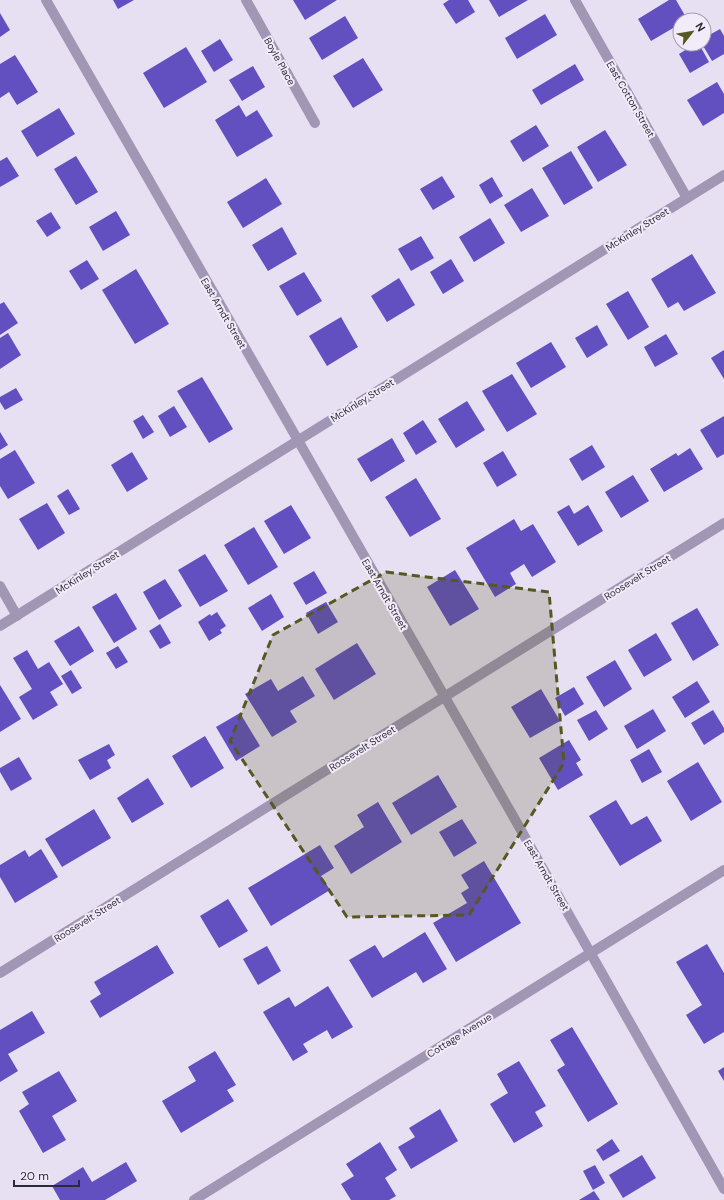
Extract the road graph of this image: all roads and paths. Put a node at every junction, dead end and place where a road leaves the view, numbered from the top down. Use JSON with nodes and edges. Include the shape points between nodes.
{"nodes":[{"id":1,"x":46,"y":0,"type":"edge"},
{"id":2,"x":246,"y":0,"type":"edge"},
{"id":3,"x":575,"y":0,"type":"edge"},
{"id":4,"x":315,"y":122,"type":"dead end"},
{"id":5,"x":724,"y":175,"type":"edge"},
{"id":6,"x":687,"y":198,"type":"junction"},
{"id":7,"x":297,"y":441,"type":"junction"},
{"id":8,"x":724,"y":523,"type":"edge"},
{"id":9,"x":0,"y":586,"type":"edge"},
{"id":10,"x":17,"y":616,"type":"junction"},
{"id":11,"x":0,"y":626,"type":"edge"},
{"id":12,"x":444,"y":697,"type":"junction"},
{"id":13,"x":724,"y":870,"type":"edge"},
{"id":14,"x":591,"y":952,"type":"junction"},
{"id":15,"x":0,"y":973,"type":"edge"},
{"id":16,"x":724,"y":1189,"type":"edge"},
{"id":17,"x":194,"y":1200,"type":"edge"}],
"edges":[{"from":1,"to":7,"type":"street","name":"East Arndt Street"},
{"from":2,"to":4,"type":"street","name":"Boyle Place"},
{"from":3,"to":6,"type":"street","name":"East Cotton Street"},
{"from":5,"to":6,"type":"street","name":"McKinley Street"},
{"from":6,"to":7,"type":"street","name":"McKinley Street"},
{"from":7,"to":10,"type":"street","name":"McKinley Street"},
{"from":7,"to":12,"type":"street","name":"East Arndt Street"},
{"from":8,"to":12,"type":"street","name":"Roosevelt Street"},
{"from":9,"to":10,"type":"street"},
{"from":10,"to":11,"type":"street","name":"McKinley Street"},
{"from":12,"to":14,"type":"street","name":"East Arndt Street"},
{"from":12,"to":15,"type":"street","name":"Roosevelt Street"},
{"from":13,"to":14,"type":"street","name":"Cottage Avenue"},
{"from":14,"to":16,"type":"street","name":"East Arndt Street"},
{"from":14,"to":17,"type":"street","name":"Cottage Avenue"}]}
